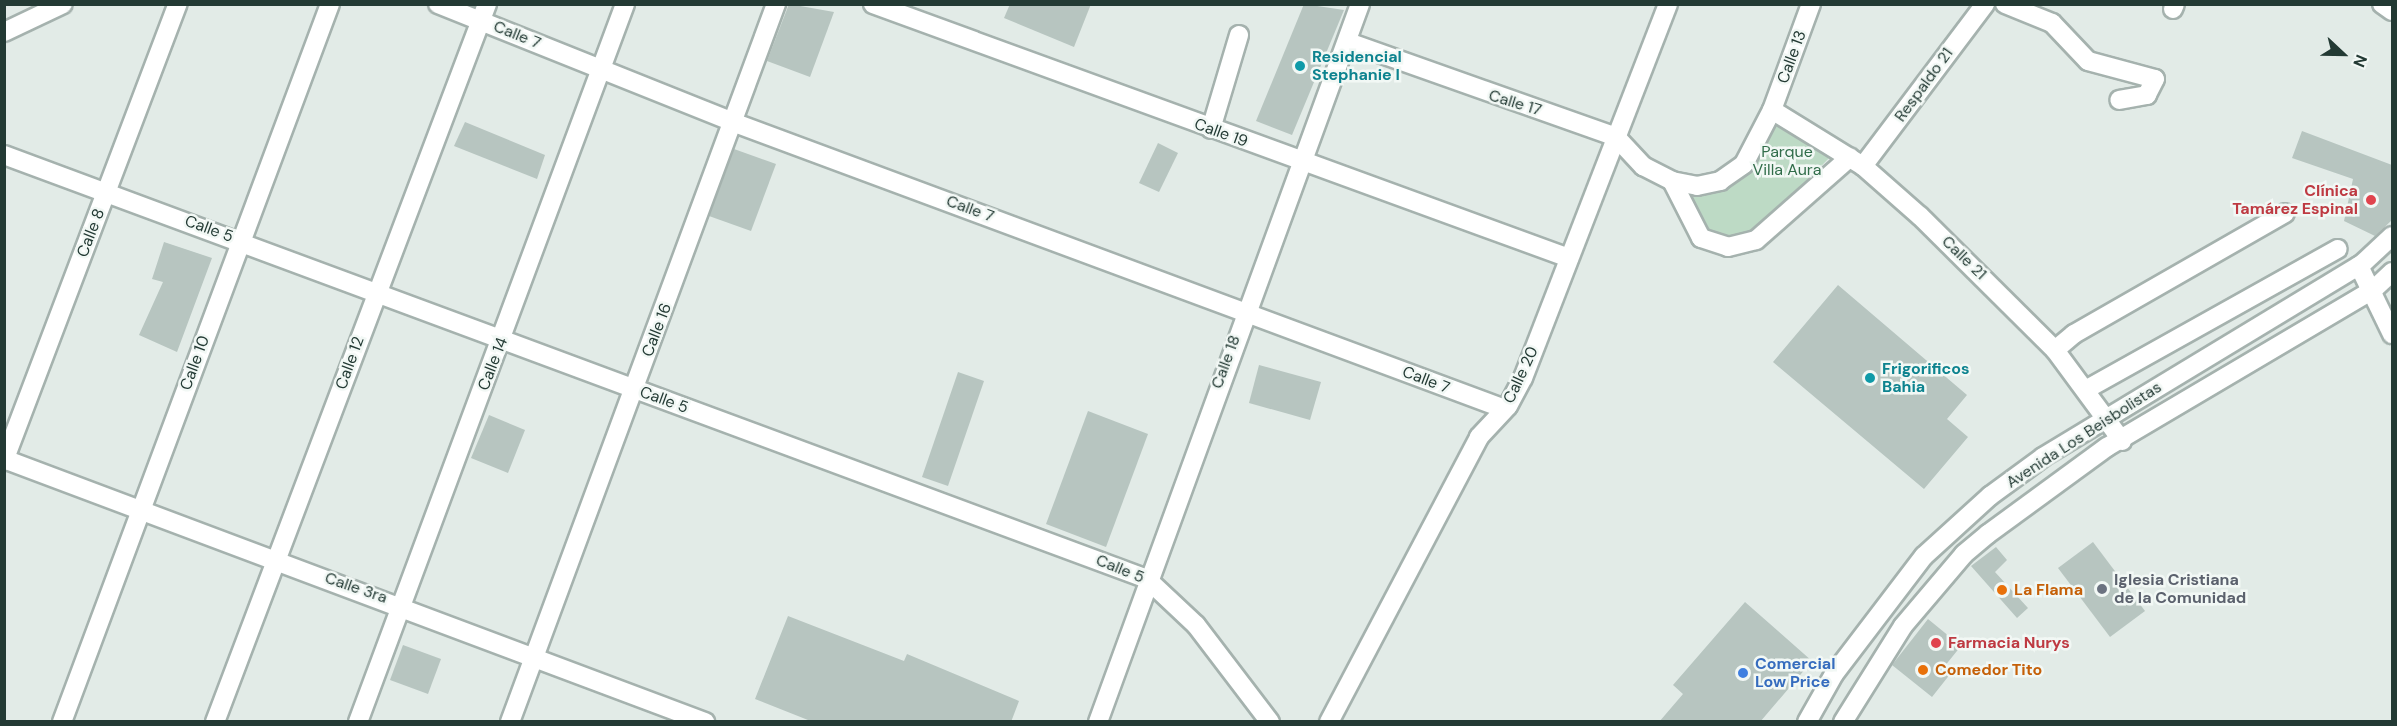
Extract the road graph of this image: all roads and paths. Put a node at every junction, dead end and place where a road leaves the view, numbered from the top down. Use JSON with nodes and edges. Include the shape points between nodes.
{"nodes":[{"id":1,"x":63,"y":4,"type":"edge"},
{"id":2,"x":178,"y":4,"type":"edge"},
{"id":3,"x":330,"y":4,"type":"edge"},
{"id":4,"x":438,"y":4,"type":"edge"},
{"id":5,"x":625,"y":4,"type":"edge"},
{"id":6,"x":776,"y":4,"type":"edge"},
{"id":7,"x":873,"y":4,"type":"edge"},
{"id":8,"x":1360,"y":4,"type":"edge"},
{"id":9,"x":1668,"y":4,"type":"edge"},
{"id":10,"x":1811,"y":4,"type":"edge"},
{"id":11,"x":1985,"y":4,"type":"edge"},
{"id":12,"x":2005,"y":4,"type":"edge"},
{"id":13,"x":2382,"y":4,"type":"edge"},
{"id":14,"x":2392,"y":11,"type":"edge"},
{"id":15,"x":484,"y":13,"type":"edge"},
{"id":16,"x":4,"y":32,"type":"edge"},
{"id":17,"x":1239,"y":35,"type":"dead end"},
{"id":18,"x":1348,"y":42,"type":"junction"},
{"id":19,"x":601,"y":70,"type":"junction"},
{"id":20,"x":2119,"y":100,"type":"dead end"},
{"id":21,"x":1772,"y":110,"type":"junction"},
{"id":22,"x":735,"y":123,"type":"junction"},
{"id":23,"x":1211,"y":129,"type":"junction"},
{"id":24,"x":1616,"y":137,"type":"junction"},
{"id":25,"x":4,"y":155,"type":"edge"},
{"id":26,"x":1857,"y":162,"type":"junction"},
{"id":27,"x":1301,"y":163,"type":"junction"},
{"id":28,"x":1672,"y":181,"type":"junction"},
{"id":29,"x":107,"y":192,"type":"junction"},
{"id":30,"x":2285,"y":213,"type":"dead end"},
{"id":31,"x":2392,"y":236,"type":"edge"},
{"id":32,"x":239,"y":239,"type":"junction"},
{"id":33,"x":2337,"y":249,"type":"dead end"},
{"id":34,"x":1569,"y":258,"type":"junction"},
{"id":35,"x":2359,"y":266,"type":"junction"},
{"id":36,"x":2392,"y":272,"type":"edge"},
{"id":37,"x":2374,"y":289,"type":"junction"},
{"id":38,"x":376,"y":292,"type":"junction"},
{"id":39,"x":1244,"y":311,"type":"junction"},
{"id":40,"x":2392,"y":334,"type":"edge"},
{"id":41,"x":503,"y":339,"type":"junction"},
{"id":42,"x":2055,"y":350,"type":"junction"},
{"id":43,"x":635,"y":389,"type":"junction"},
{"id":44,"x":2088,"y":389,"type":"junction"},
{"id":45,"x":1505,"y":409,"type":"junction"},
{"id":46,"x":2107,"y":420,"type":"junction"},
{"id":47,"x":2122,"y":441,"type":"junction"},
{"id":48,"x":5,"y":460,"type":"edge"},
{"id":49,"x":143,"y":510,"type":"junction"},
{"id":50,"x":277,"y":561,"type":"junction"},
{"id":51,"x":1147,"y":579,"type":"junction"},
{"id":52,"x":402,"y":604,"type":"junction"},
{"id":53,"x":534,"y":658,"type":"junction"},
{"id":54,"x":62,"y":722,"type":"edge"},
{"id":55,"x":215,"y":722,"type":"edge"},
{"id":56,"x":358,"y":722,"type":"edge"},
{"id":57,"x":510,"y":722,"type":"edge"},
{"id":58,"x":705,"y":722,"type":"edge"},
{"id":59,"x":1098,"y":722,"type":"edge"},
{"id":60,"x":1270,"y":722,"type":"edge"},
{"id":61,"x":1329,"y":722,"type":"edge"},
{"id":62,"x":1806,"y":722,"type":"edge"},
{"id":63,"x":1843,"y":722,"type":"edge"}],
"edges":[{"from":1,"to":16,"type":"street"},
{"from":2,"to":29,"type":"street","name":"Calle 8"},
{"from":3,"to":32,"type":"street","name":"Calle 10"},
{"from":4,"to":15,"type":"street","name":"Calle 7"},
{"from":5,"to":19,"type":"street","name":"Calle 14"},
{"from":6,"to":22,"type":"street","name":"Calle 16"},
{"from":7,"to":23,"type":"street","name":"Calle 19"},
{"from":8,"to":18,"type":"street","name":"Calle 18"},
{"from":9,"to":24,"type":"street","name":"Calle 20"},
{"from":10,"to":21,"type":"street","name":"Calle 13"},
{"from":11,"to":26,"type":"street","name":"Respaldo 21"},
{"from":12,"to":20,"type":"street","via":[[2052,23],[2088,61],[2155,79],[2146,95]]},
{"from":13,"to":14,"type":"street"},
{"from":15,"to":19,"type":"street","name":"Calle 7"},
{"from":15,"to":38,"type":"street","name":"Calle 12"},
{"from":17,"to":23,"type":"street"},
{"from":18,"to":24,"type":"street","name":"Calle 17"},
{"from":18,"to":27,"type":"street","name":"Calle 18"},
{"from":19,"to":22,"type":"street","name":"Calle 7"},
{"from":19,"to":41,"type":"street","name":"Calle 14"},
{"from":21,"to":26,"type":"street","name":"Calle 21"},
{"from":21,"to":28,"type":"street","name":"Calle 17","via":[[1744,164],[1720,181],[1697,186]]},
{"from":22,"to":39,"type":"street","name":"Calle 7"},
{"from":22,"to":43,"type":"street","name":"Calle 16"},
{"from":23,"to":27,"type":"street","name":"Calle 19"},
{"from":24,"to":28,"type":"street","name":"Calle 17","via":[[1643,166]]},
{"from":24,"to":34,"type":"street","name":"Calle 20"},
{"from":25,"to":29,"type":"street","name":"Calle 5"},
{"from":26,"to":28,"type":"street","via":[[1756,240],[1728,247],[1701,238]]},
{"from":26,"to":42,"type":"street","name":"Calle 21"},
{"from":27,"to":34,"type":"street","name":"Calle 19"},
{"from":27,"to":39,"type":"street","name":"Calle 18"},
{"from":29,"to":32,"type":"street","name":"Calle 5"},
{"from":29,"to":48,"type":"street","name":"Calle 8"},
{"from":30,"to":42,"type":"street","via":[[2074,334]]},
{"from":31,"to":35,"type":"street","name":"Avenida Los Beisbolistas"},
{"from":32,"to":38,"type":"street","name":"Calle 5"},
{"from":32,"to":49,"type":"street","name":"Calle 10"},
{"from":33,"to":44,"type":"street"},
{"from":34,"to":45,"type":"street","name":"Calle 20","via":[[1523,378]]},
{"from":35,"to":37,"type":"street"},
{"from":35,"to":46,"type":"street","name":"Avenida Los Beisbolistas"},
{"from":36,"to":37,"type":"street","name":"Avenida Los Beisbolistas"},
{"from":37,"to":40,"type":"street"},
{"from":37,"to":47,"type":"street","name":"Avenida Los Beisbolistas"},
{"from":38,"to":41,"type":"street","name":"Calle 5"},
{"from":38,"to":50,"type":"street","name":"Calle 12"},
{"from":39,"to":45,"type":"street","name":"Calle 7"},
{"from":39,"to":51,"type":"street","name":"Calle 18"},
{"from":41,"to":43,"type":"street","name":"Calle 5"},
{"from":41,"to":52,"type":"street","name":"Calle 14"},
{"from":42,"to":44,"type":"street","name":"Calle 21"},
{"from":43,"to":51,"type":"street","name":"Calle 5"},
{"from":43,"to":53,"type":"street","name":"Calle 16"},
{"from":44,"to":46,"type":"street","name":"Calle 21"},
{"from":45,"to":61,"type":"street","name":"Calle 20","via":[[1479,437]]},
{"from":46,"to":47,"type":"street","name":"Calle 21"},
{"from":46,"to":62,"type":"street","name":"Avenida Los Beisbolistas","via":[[2043,457],[1946,533],[1840,666]]},
{"from":47,"to":63,"type":"street","name":"Avenida Los Beisbolistas","via":[[2067,473],[1964,554],[1903,626]]},
{"from":48,"to":49,"type":"street","name":"Calle 3ra"},
{"from":49,"to":50,"type":"street","name":"Calle 3ra"},
{"from":49,"to":54,"type":"street","name":"Calle 10"},
{"from":50,"to":52,"type":"street","name":"Calle 3ra"},
{"from":50,"to":55,"type":"street","name":"Calle 12"},
{"from":51,"to":59,"type":"street","name":"Calle 18"},
{"from":51,"to":60,"type":"street","name":"Calle 5","via":[[1196,626]]},
{"from":52,"to":53,"type":"street","name":"Calle 3ra"},
{"from":52,"to":56,"type":"street","name":"Calle 14"},
{"from":53,"to":57,"type":"street","name":"Calle 16"},
{"from":53,"to":58,"type":"street","name":"Calle 3ra"}]}
